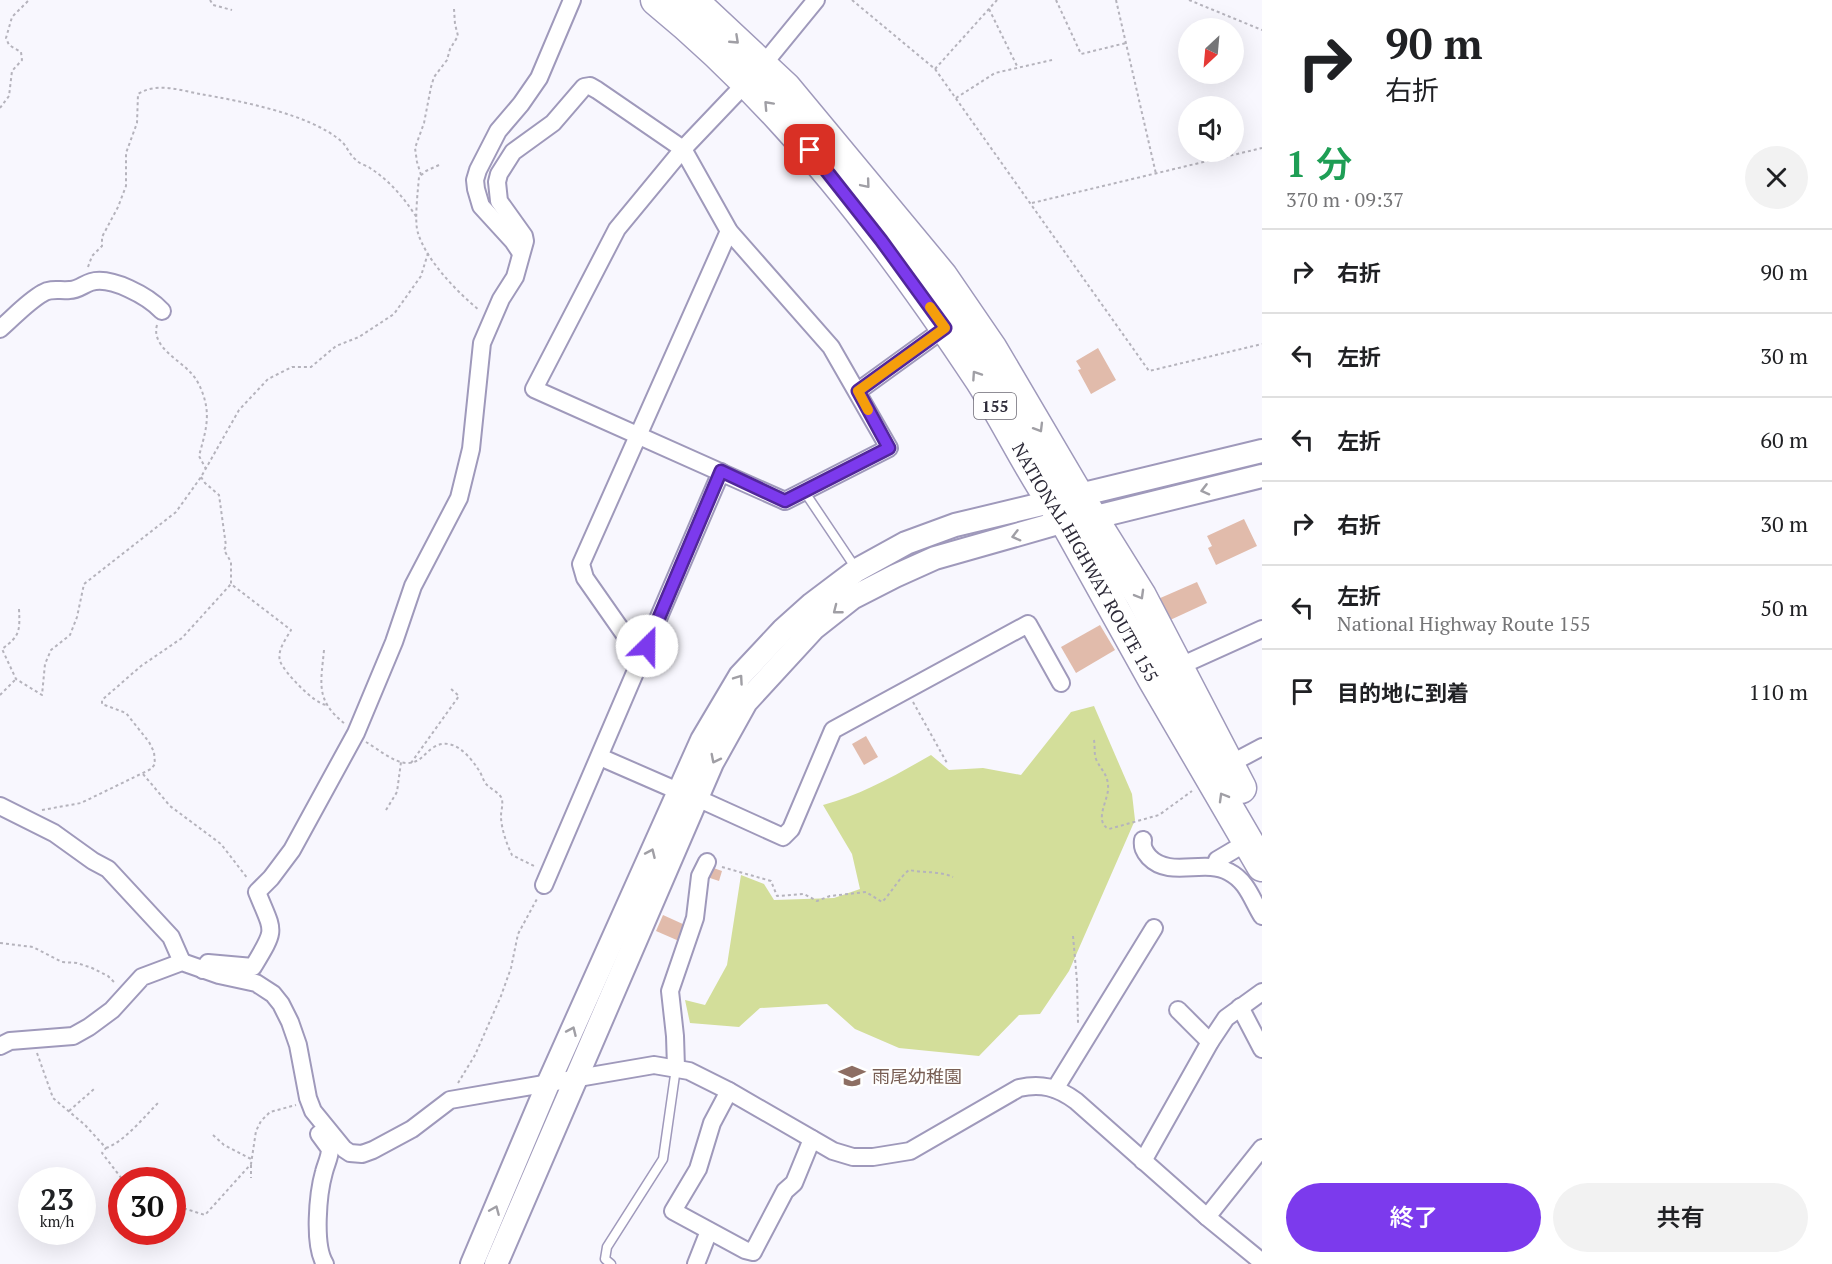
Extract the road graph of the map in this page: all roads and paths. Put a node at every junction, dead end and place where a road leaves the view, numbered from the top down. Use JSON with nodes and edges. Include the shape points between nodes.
{"nodes":[{"id":1,"x":29,"y":0,"type":"edge"},
{"id":2,"x":210,"y":0,"type":"edge"},
{"id":3,"x":572,"y":0,"type":"edge"},
{"id":4,"x":656,"y":0,"type":"edge"},
{"id":5,"x":692,"y":0,"type":"edge"},
{"id":6,"x":816,"y":0,"type":"edge"},
{"id":7,"x":852,"y":0,"type":"edge"},
{"id":8,"x":997,"y":0,"type":"edge"},
{"id":9,"x":1056,"y":0,"type":"edge"},
{"id":10,"x":1116,"y":0,"type":"edge"},
{"id":11,"x":1189,"y":0,"type":"edge"},
{"id":12,"x":454,"y":9,"type":"dead end"},
{"id":13,"x":989,"y":9,"type":"junction"},
{"id":14,"x":232,"y":10,"type":"dead end"},
{"id":15,"x":1262,"y":30,"type":"edge"},
{"id":16,"x":1126,"y":42,"type":"junction"},
{"id":17,"x":1052,"y":60,"type":"dead end"},
{"id":18,"x":1018,"y":68,"type":"junction"},
{"id":19,"x":935,"y":69,"type":"junction"},
{"id":20,"x":755,"y":74,"type":"junction"},
{"id":21,"x":956,"y":98,"type":"junction"},
{"id":22,"x":0,"y":108,"type":"edge"},
{"id":23,"x":1262,"y":148,"type":"edge"},
{"id":24,"x":683,"y":149,"type":"junction"},
{"id":25,"x":439,"y":165,"type":"dead end"},
{"id":26,"x":1156,"y":174,"type":"junction"},
{"id":27,"x":421,"y":175,"type":"junction"},
{"id":28,"x":1032,"y":203,"type":"junction"},
{"id":29,"x":417,"y":218,"type":"junction"},
{"id":30,"x":729,"y":231,"type":"junction"},
{"id":31,"x":429,"y":253,"type":"junction"},
{"id":32,"x":520,"y":253,"type":"junction"},
{"id":33,"x":91,"y":282,"type":"junction"},
{"id":34,"x":162,"y":311,"type":"joint"},
{"id":35,"x":491,"y":319,"type":"junction"},
{"id":36,"x":945,"y":328,"type":"junction"},
{"id":37,"x":0,"y":329,"type":"edge"},
{"id":38,"x":1262,"y":344,"type":"edge"},
{"id":39,"x":858,"y":391,"type":"junction"},
{"id":40,"x":639,"y":435,"type":"junction"},
{"id":41,"x":1262,"y":451,"type":"edge"},
{"id":42,"x":206,"y":469,"type":"junction"},
{"id":43,"x":721,"y":471,"type":"junction"},
{"id":44,"x":1262,"y":476,"type":"edge"},
{"id":45,"x":201,"y":477,"type":"junction"},
{"id":46,"x":804,"y":491,"type":"junction"},
{"id":47,"x":1072,"y":509,"type":"junction"},
{"id":48,"x":856,"y":570,"type":"junction"},
{"id":49,"x":231,"y":584,"type":"junction"},
{"id":50,"x":19,"y":609,"type":"dead end"},
{"id":51,"x":1262,"y":629,"type":"edge"},
{"id":52,"x":647,"y":646,"type":"junction"},
{"id":53,"x":324,"y":650,"type":"dead end"},
{"id":54,"x":1178,"y":667,"type":"junction"},
{"id":55,"x":16,"y":679,"type":"junction"},
{"id":56,"x":1062,"y":683,"type":"dead end"},
{"id":57,"x":450,"y":688,"type":"dead end"},
{"id":58,"x":906,"y":690,"type":"junction"},
{"id":59,"x":0,"y":695,"type":"edge"},
{"id":60,"x":328,"y":705,"type":"junction"},
{"id":61,"x":356,"y":733,"type":"junction"},
{"id":62,"x":1094,"y":740,"type":"dead end"},
{"id":63,"x":1262,"y":747,"type":"edge"},
{"id":64,"x":600,"y":757,"type":"junction"},
{"id":65,"x":401,"y":762,"type":"junction"},
{"id":66,"x":411,"y":763,"type":"junction"},
{"id":67,"x":946,"y":763,"type":"dead end"},
{"id":68,"x":1220,"y":771,"type":"junction"},
{"id":69,"x":143,"y":774,"type":"junction"},
{"id":70,"x":688,"y":794,"type":"junction"},
{"id":71,"x":0,"y":806,"type":"edge"},
{"id":72,"x":386,"y":810,"type":"dead end"},
{"id":73,"x":23,"y":816,"type":"junction"},
{"id":74,"x":1143,"y":840,"type":"dead end"},
{"id":75,"x":1258,"y":844,"type":"edge"},
{"id":76,"x":707,"y":862,"type":"joint"},
{"id":77,"x":1216,"y":867,"type":"junction"},
{"id":78,"x":953,"y":877,"type":"dead end"},
{"id":79,"x":547,"y":879,"type":"junction"},
{"id":80,"x":257,"y":892,"type":"junction"},
{"id":81,"x":1262,"y":916,"type":"edge"},
{"id":82,"x":1154,"y":928,"type":"dead end"},
{"id":83,"x":1073,"y":936,"type":"dead end"},
{"id":84,"x":0,"y":943,"type":"edge"},
{"id":85,"x":182,"y":962,"type":"junction"},
{"id":86,"x":203,"y":970,"type":"junction"},
{"id":87,"x":1262,"y":992,"type":"edge"},
{"id":88,"x":126,"y":993,"type":"junction"},
{"id":89,"x":1239,"y":1007,"type":"junction"},
{"id":90,"x":1178,"y":1010,"type":"dead end"},
{"id":91,"x":37,"y":1040,"type":"junction"},
{"id":92,"x":1210,"y":1042,"type":"junction"},
{"id":93,"x":0,"y":1046,"type":"edge"},
{"id":94,"x":1082,"y":1046,"type":"junction"},
{"id":95,"x":1262,"y":1049,"type":"edge"},
{"id":96,"x":676,"y":1068,"type":"junction"},
{"id":97,"x":576,"y":1078,"type":"junction"},
{"id":98,"x":548,"y":1084,"type":"junction"},
{"id":99,"x":93,"y":1089,"type":"dead end"},
{"id":100,"x":1055,"y":1089,"type":"junction"},
{"id":101,"x":729,"y":1091,"type":"junction"},
{"id":102,"x":305,"y":1100,"type":"junction"},
{"id":103,"x":450,"y":1100,"type":"junction"},
{"id":104,"x":159,"y":1102,"type":"dead end"},
{"id":105,"x":69,"y":1111,"type":"junction"},
{"id":106,"x":213,"y":1136,"type":"dead end"},
{"id":107,"x":812,"y":1139,"type":"junction"},
{"id":108,"x":106,"y":1148,"type":"junction"},
{"id":109,"x":1262,"y":1148,"type":"edge"},
{"id":110,"x":251,"y":1161,"type":"junction"},
{"id":111,"x":1143,"y":1161,"type":"junction"},
{"id":112,"x":113,"y":1167,"type":"edge"},
{"id":113,"x":251,"y":1178,"type":"dead end"},
{"id":114,"x":186,"y":1209,"type":"edge"},
{"id":115,"x":1207,"y":1217,"type":"junction"},
{"id":116,"x":710,"y":1231,"type":"junction"},
{"id":117,"x":1262,"y":1262,"type":"edge"},
{"id":118,"x":325,"y":1264,"type":"edge"},
{"id":119,"x":472,"y":1264,"type":"edge"},
{"id":120,"x":496,"y":1264,"type":"edge"},
{"id":121,"x":611,"y":1264,"type":"edge"},
{"id":122,"x":696,"y":1264,"type":"edge"}],
"edges":[{"from":1,"to":22,"type":"path","via":[[12,17],[6,38],[9,45],[21,52],[22,60],[12,71],[9,96]]},
{"from":2,"to":14,"type":"path","via":[[213,5]]},
{"from":3,"to":32,"type":"street","via":[[539,78],[498,130],[475,180],[481,206]]},
{"from":4,"to":20,"type":"highway","name":"NATIONAL HIGHWAY ROUTE 155","number":"155"},
{"from":5,"to":20,"type":"highway","name":"NATIONAL HIGHWAY ROUTE 155","number":"155","one_way":true},
{"from":6,"to":20,"type":"street"},
{"from":7,"to":19,"type":"path"},
{"from":8,"to":13,"type":"path"},
{"from":9,"to":16,"type":"path","via":[[1081,54]]},
{"from":10,"to":16,"type":"path"},
{"from":11,"to":15,"type":"path"},
{"from":12,"to":27,"type":"path","via":[[458,36],[434,77],[415,148]]},
{"from":13,"to":18,"type":"path"},
{"from":13,"to":19,"type":"path"},
{"from":16,"to":26,"type":"path"},
{"from":17,"to":18,"type":"path"},
{"from":18,"to":21,"type":"path","via":[[995,73]]},
{"from":19,"to":21,"type":"path"},
{"from":20,"to":24,"type":"street"},
{"from":36,"to":20,"type":"highway","name":"NATIONAL HIGHWAY ROUTE 155","number":"155","one_way":true},
{"from":20,"to":47,"type":"highway","name":"NATIONAL HIGHWAY ROUTE 155","number":"155","one_way":true,"via":[[786,88],[942,276],[992,349]]},
{"from":21,"to":28,"type":"path"},
{"from":23,"to":26,"type":"path"},
{"from":24,"to":30,"type":"street"},
{"from":24,"to":32,"type":"street","via":[[597,90],[584,87],[553,123],[513,152],[499,174],[499,201],[525,236]]},
{"from":24,"to":40,"type":"street","via":[[617,229],[534,389]]},
{"from":25,"to":27,"type":"path"},
{"from":26,"to":28,"type":"path"},
{"from":27,"to":29,"type":"path"},
{"from":28,"to":38,"type":"path","via":[[1149,371]]},
{"from":29,"to":31,"type":"path","via":[[417,232]]},
{"from":29,"to":33,"type":"path","via":[[405,198],[323,129],[250,103],[166,87],[148,88],[138,94],[137,123],[126,153],[126,186],[102,237],[102,246],[88,265]]},
{"from":30,"to":39,"type":"street","via":[[831,347]]},
{"from":30,"to":40,"type":"street"},
{"from":31,"to":35,"type":"path","via":[[463,296]]},
{"from":31,"to":42,"type":"path","via":[[421,276],[394,314],[359,337],[336,346],[311,367],[292,368],[268,379],[239,410]]},
{"from":32,"to":35,"type":"street","via":[[515,278]]},
{"from":33,"to":34,"type":"street","via":[[134,290]]},
{"from":33,"to":37,"type":"street","via":[[74,290],[43,293]]},
{"from":34,"to":42,"type":"path","via":[[155,333],[158,340],[192,374],[205,398],[207,428],[199,456]]},
{"from":35,"to":61,"type":"street","via":[[482,343],[471,449],[459,498],[413,586]]},
{"from":36,"to":39,"type":"street"},
{"from":47,"to":36,"type":"highway","name":"NATIONAL HIGHWAY ROUTE 155","number":"155","one_way":true},
{"from":39,"to":46,"type":"street","via":[[889,448]]},
{"from":40,"to":43,"type":"street"},
{"from":40,"to":52,"type":"street","via":[[581,564],[585,578],[627,638]]},
{"from":41,"to":47,"type":"street"},
{"from":42,"to":45,"type":"path"},
{"from":43,"to":46,"type":"street","via":[[785,501]]},
{"from":43,"to":52,"type":"street"},
{"from":44,"to":47,"type":"street","one_way":true},
{"from":45,"to":49,"type":"path","via":[[219,495]]},
{"from":45,"to":55,"type":"path","via":[[176,512],[84,584],[70,635],[51,650],[45,664],[42,695]]},
{"from":46,"to":48,"type":"lane"},
{"from":47,"to":48,"type":"street","via":[[955,525],[906,543]]},
{"from":47,"to":54,"type":"highway","name":"NATIONAL HIGHWAY ROUTE 155","number":"155","one_way":true,"via":[[1141,596]]},
{"from":47,"to":68,"type":"highway","name":"NATIONAL HIGHWAY ROUTE 155","number":"155","via":[[1153,679]]},
{"from":47,"to":70,"type":"street","one_way":true,"via":[[935,558],[852,598],[814,628],[746,702],[712,763]]},
{"from":70,"to":48,"type":"street","one_way":true,"via":[[702,740],[740,676],[783,630]]},
{"from":49,"to":60,"type":"path","via":[[291,630],[280,647],[280,661],[314,700]]},
{"from":49,"to":69,"type":"path","via":[[182,638],[102,700],[102,704],[126,713],[154,752],[154,764]]},
{"from":50,"to":55,"type":"path","via":[[20,629],[2,649]]},
{"from":51,"to":54,"type":"street"},
{"from":52,"to":64,"type":"street"},
{"from":53,"to":60,"type":"path","via":[[321,695]]},
{"from":54,"to":68,"type":"highway","name":"NATIONAL HIGHWAY ROUTE 155","number":"155"},
{"from":55,"to":59,"type":"path"},
{"from":56,"to":58,"type":"street","via":[[1028,624]]},
{"from":57,"to":66,"type":"path","via":[[459,696]]},
{"from":58,"to":67,"type":"path"},
{"from":58,"to":70,"type":"street","via":[[833,730],[791,829],[783,837]]},
{"from":60,"to":61,"type":"path"},
{"from":61,"to":65,"type":"path"},
{"from":61,"to":80,"type":"street","via":[[292,850]]},
{"from":62,"to":68,"type":"path","via":[[1097,762],[1107,780],[1101,822],[1109,828],[1159,815]]},
{"from":63,"to":68,"type":"street"},
{"from":64,"to":70,"type":"street"},
{"from":64,"to":79,"type":"street"},
{"from":65,"to":66,"type":"path"},
{"from":65,"to":72,"type":"path","via":[[397,792]]},
{"from":66,"to":79,"type":"path","via":[[443,743],[467,753],[485,784],[500,796],[503,828],[512,855]]},
{"from":68,"to":75,"type":"highway","name":"NATIONAL HIGHWAY ROUTE 155","number":"155"},
{"from":69,"to":73,"type":"path","via":[[81,803]]},
{"from":69,"to":80,"type":"path","via":[[170,806],[221,844]]},
{"from":70,"to":97,"type":"street"},
{"from":98,"to":70,"type":"street","one_way":true},
{"from":71,"to":73,"type":"street"},
{"from":73,"to":85,"type":"street","via":[[108,869],[171,937]]},
{"from":74,"to":77,"type":"street","via":[[1144,851],[1160,866]]},
{"from":75,"to":77,"type":"street","via":[[1217,860]]},
{"from":76,"to":78,"type":"path","via":[[771,880],[777,896],[804,894],[817,901],[866,892],[882,902],[909,870]]},
{"from":76,"to":96,"type":"street","via":[[700,876],[695,918],[670,991]]},
{"from":77,"to":81,"type":"street","via":[[1245,885]]},
{"from":79,"to":103,"type":"path","via":[[518,934],[501,996]]},
{"from":80,"to":86,"type":"street","via":[[271,933],[253,967],[208,963]]},
{"from":82,"to":94,"type":"street"},
{"from":83,"to":94,"type":"path","via":[[1078,1039]]},
{"from":84,"to":88,"type":"path","via":[[33,947],[62,962],[92,968],[108,976]]},
{"from":85,"to":86,"type":"street"},
{"from":85,"to":88,"type":"street","via":[[142,977]]},
{"from":86,"to":102,"type":"street","via":[[256,983],[273,994],[290,1022],[304,1069]]},
{"from":87,"to":89,"type":"street"},
{"from":88,"to":91,"type":"street","via":[[89,1028],[73,1036]]},
{"from":89,"to":92,"type":"street"},
{"from":89,"to":95,"type":"street"},
{"from":90,"to":92,"type":"street"},
{"from":91,"to":93,"type":"street","via":[[10,1041]]},
{"from":91,"to":105,"type":"path","via":[[36,1053],[53,1098]]},
{"from":92,"to":111,"type":"street"},
{"from":94,"to":100,"type":"street"},
{"from":96,"to":97,"type":"street","via":[[654,1065]]},
{"from":96,"to":101,"type":"street"},
{"from":96,"to":121,"type":"lane","via":[[663,1159],[607,1247],[605,1259]]},
{"from":97,"to":98,"type":"street"},
{"from":97,"to":120,"type":"street"},
{"from":98,"to":103,"type":"street"},
{"from":119,"to":98,"type":"street","one_way":true},
{"from":99,"to":105,"type":"path"},
{"from":100,"to":107,"type":"street","via":[[1040,1085],[1019,1088],[932,1140],[893,1155],[853,1156],[833,1151]]},
{"from":100,"to":111,"type":"street","via":[[1076,1101]]},
{"from":101,"to":107,"type":"street"},
{"from":101,"to":116,"type":"street","via":[[712,1123],[698,1169],[673,1211]]},
{"from":102,"to":103,"type":"street","via":[[337,1142],[350,1153],[362,1154],[412,1129]]},
{"from":102,"to":110,"type":"path","via":[[270,1112],[261,1121]]},
{"from":102,"to":118,"type":"street","via":[[330,1149],[319,1203],[318,1239]]},
{"from":104,"to":108,"type":"path","via":[[133,1129]]},
{"from":105,"to":108,"type":"path"},
{"from":106,"to":110,"type":"path"},
{"from":107,"to":116,"type":"street","via":[[794,1183],[785,1191],[753,1252]]},
{"from":108,"to":112,"type":"path","via":[[102,1153]]},
{"from":109,"to":115,"type":"street"},
{"from":110,"to":113,"type":"path"},
{"from":110,"to":114,"type":"path","via":[[205,1215]]},
{"from":111,"to":115,"type":"street"},
{"from":115,"to":117,"type":"street"},
{"from":116,"to":122,"type":"street"}]}
